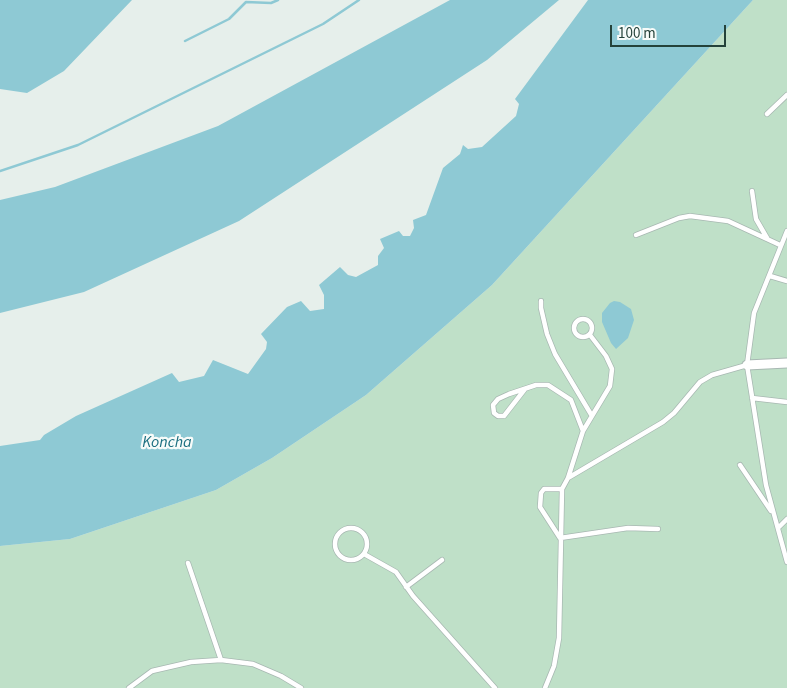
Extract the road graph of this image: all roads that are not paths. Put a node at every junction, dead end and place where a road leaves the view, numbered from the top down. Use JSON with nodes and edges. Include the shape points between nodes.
{"nodes":[{"id":1,"x":787,"y":95,"type":"edge"},
{"id":2,"x":767,"y":114,"type":"dead end"},
{"id":3,"x":752,"y":191,"type":"dead end"},
{"id":4,"x":787,"y":231,"type":"edge"},
{"id":5,"x":636,"y":235,"type":"dead end"},
{"id":6,"x":768,"y":239,"type":"junction"},
{"id":7,"x":780,"y":245,"type":"junction"},
{"id":8,"x":770,"y":276,"type":"junction"},
{"id":9,"x":787,"y":281,"type":"edge"},
{"id":10,"x":541,"y":301,"type":"dead end"},
{"id":11,"x":590,"y":335,"type":"junction"},
{"id":12,"x":787,"y":363,"type":"edge"},
{"id":13,"x":747,"y":365,"type":"junction"},
{"id":14,"x":525,"y":389,"type":"junction"},
{"id":15,"x":752,"y":398,"type":"junction"},
{"id":16,"x":787,"y":402,"type":"edge"},
{"id":17,"x":592,"y":416,"type":"junction"},
{"id":18,"x":583,"y":431,"type":"junction"},
{"id":19,"x":740,"y":464,"type":"dead end"},
{"id":20,"x":568,"y":478,"type":"junction"},
{"id":21,"x":562,"y":489,"type":"junction"},
{"id":22,"x":773,"y":515,"type":"junction"},
{"id":23,"x":787,"y":519,"type":"edge"},
{"id":24,"x":778,"y":528,"type":"junction"},
{"id":25,"x":658,"y":529,"type":"dead end"},
{"id":26,"x":560,"y":538,"type":"junction"},
{"id":27,"x":364,"y":554,"type":"junction"},
{"id":28,"x":442,"y":560,"type":"dead end"},
{"id":29,"x":787,"y":562,"type":"edge"},
{"id":30,"x":188,"y":563,"type":"dead end"},
{"id":31,"x":406,"y":587,"type":"junction"},
{"id":32,"x":221,"y":660,"type":"junction"},
{"id":33,"x":129,"y":688,"type":"edge"},
{"id":34,"x":301,"y":688,"type":"edge"},
{"id":35,"x":495,"y":688,"type":"edge"},
{"id":36,"x":545,"y":688,"type":"edge"}],
"edges":[{"from":1,"to":2,"type":"lane"},
{"from":3,"to":6,"type":"lane","via":[[756,220]]},
{"from":4,"to":7,"type":"lane"},
{"from":5,"to":6,"type":"lane","via":[[690,216],[728,221]]},
{"from":6,"to":7,"type":"lane"},
{"from":7,"to":8,"type":"lane"},
{"from":8,"to":9,"type":"lane"},
{"from":8,"to":13,"type":"lane","via":[[754,313]]},
{"from":10,"to":17,"type":"lane","via":[[547,334],[555,354]]},
{"from":11,"to":11,"type":"lane","via":[[584,338],[576,335],[574,326],[577,321],[586,319],[591,323]]},
{"from":11,"to":17,"type":"lane","via":[[612,369],[610,386]]},
{"from":12,"to":13,"type":"street"},
{"from":13,"to":15,"type":"lane"},
{"from":13,"to":20,"type":"lane","via":[[712,375],[700,382],[663,422]]},
{"from":14,"to":14,"type":"lane","via":[[504,416],[494,413],[493,405],[498,399]]},
{"from":14,"to":18,"type":"lane","via":[[548,385],[560,392],[571,400]]},
{"from":15,"to":16,"type":"lane"},
{"from":15,"to":22,"type":"lane","via":[[759,452]]},
{"from":17,"to":18,"type":"lane"},
{"from":18,"to":20,"type":"lane"},
{"from":19,"to":22,"type":"lane"},
{"from":20,"to":21,"type":"lane"},
{"from":21,"to":26,"type":"lane"},
{"from":21,"to":26,"type":"lane","via":[[544,489],[540,506]]},
{"from":22,"to":24,"type":"lane"},
{"from":23,"to":24,"type":"lane"},
{"from":24,"to":29,"type":"lane"},
{"from":25,"to":26,"type":"lane","via":[[628,528]]},
{"from":26,"to":36,"type":"lane","via":[[559,638],[554,666]]},
{"from":27,"to":27,"type":"lane","via":[[352,560],[341,557],[335,548],[340,532],[354,527],[364,532],[368,542]]},
{"from":27,"to":31,"type":"lane","via":[[396,572]]},
{"from":28,"to":31,"type":"lane"},
{"from":30,"to":32,"type":"lane"},
{"from":31,"to":35,"type":"lane"},
{"from":32,"to":33,"type":"lane","via":[[191,662],[152,671]]},
{"from":32,"to":34,"type":"lane","via":[[253,664]]}]}
